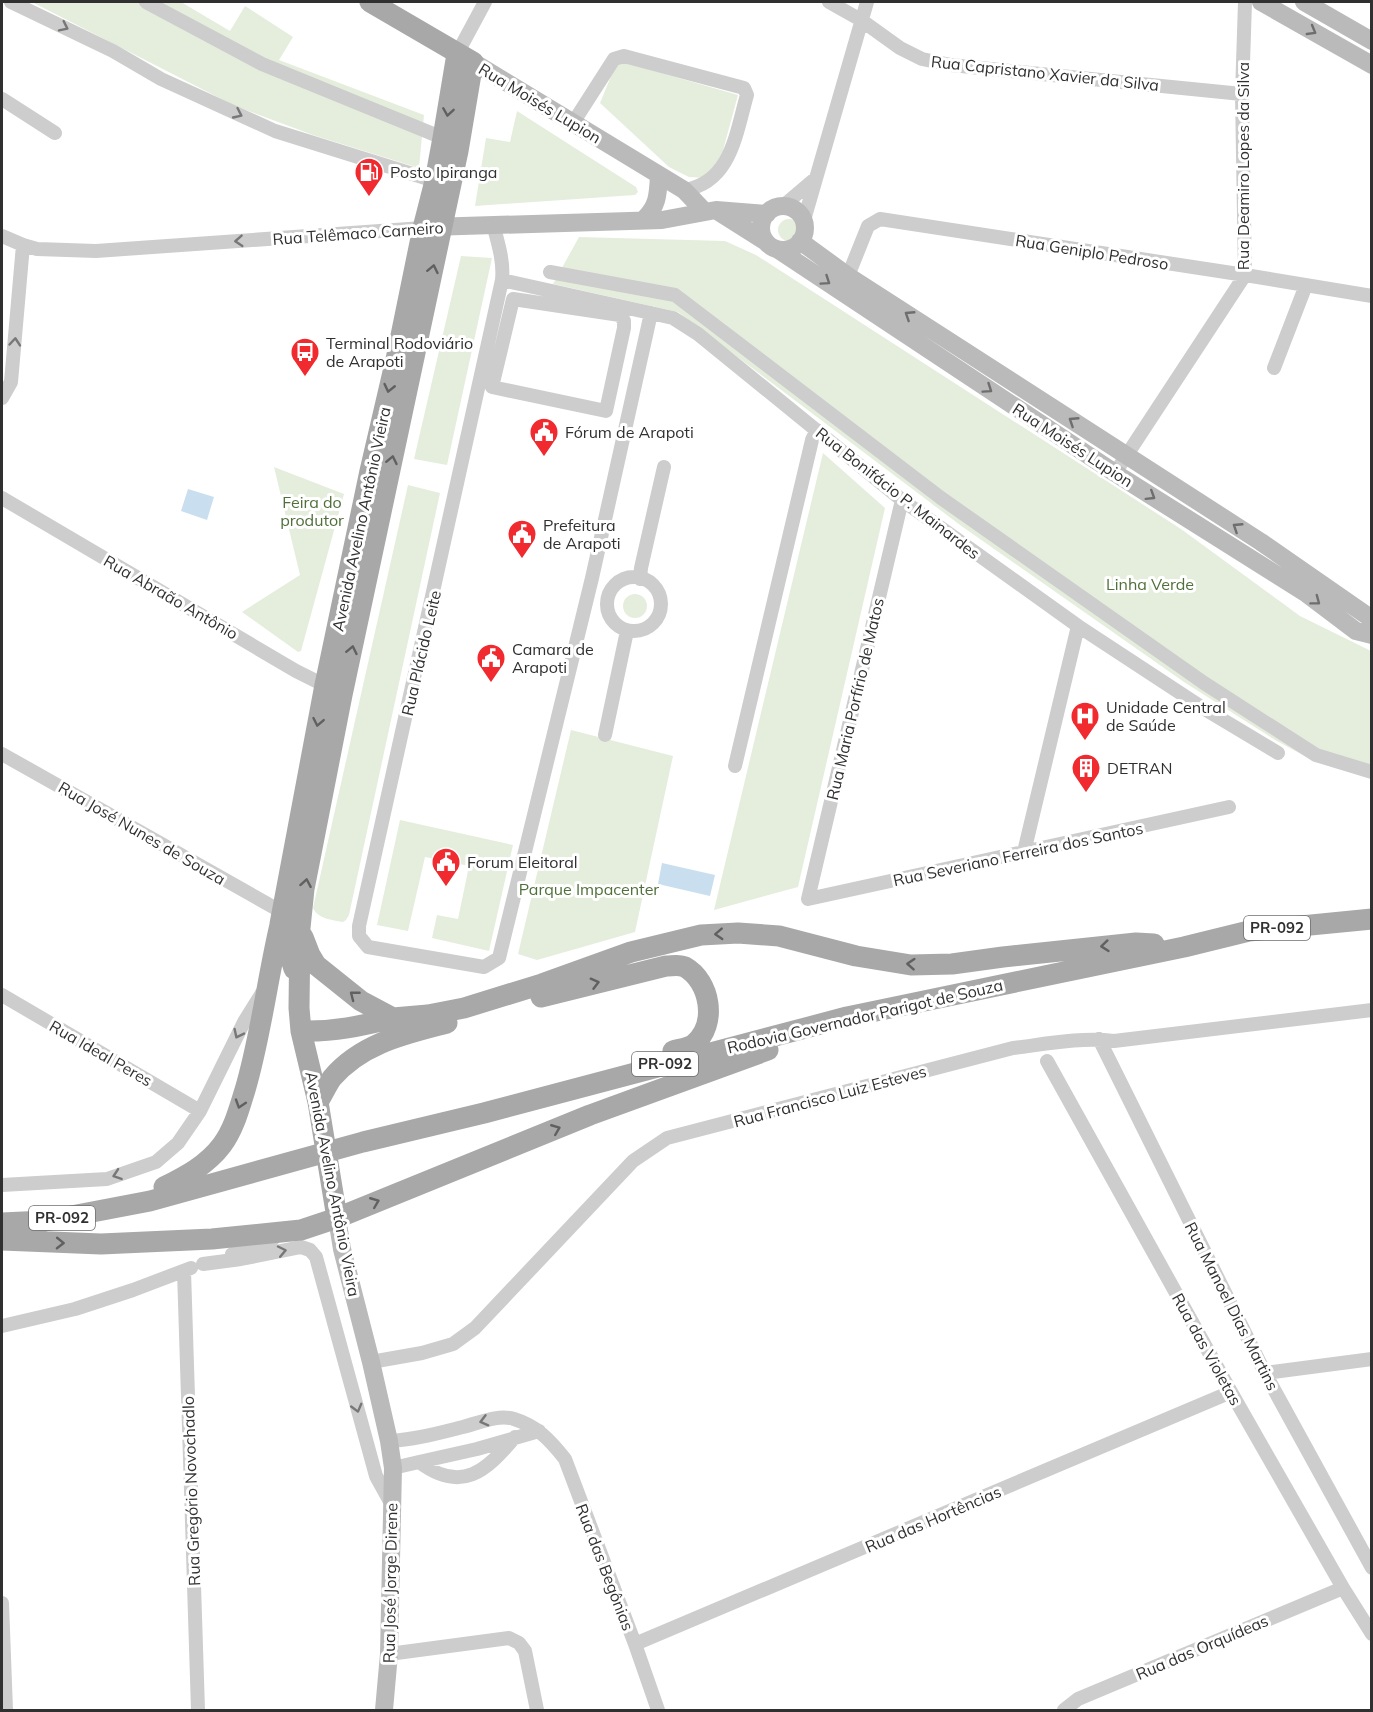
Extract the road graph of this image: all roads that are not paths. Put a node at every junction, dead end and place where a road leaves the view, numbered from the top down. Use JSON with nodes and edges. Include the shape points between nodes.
{"nodes":[{"id":1,"x":11,"y":2,"type":"edge"},
{"id":2,"x":146,"y":2,"type":"edge"},
{"id":3,"x":370,"y":2,"type":"edge"},
{"id":4,"x":485,"y":2,"type":"edge"},
{"id":5,"x":829,"y":2,"type":"edge"},
{"id":6,"x":867,"y":2,"type":"edge"},
{"id":7,"x":1245,"y":2,"type":"edge"},
{"id":8,"x":1262,"y":2,"type":"edge"},
{"id":9,"x":1304,"y":2,"type":"edge"},
{"id":10,"x":861,"y":20,"type":"junction"},
{"id":11,"x":1371,"y":41,"type":"edge"},
{"id":12,"x":465,"y":58,"type":"junction"},
{"id":13,"x":1371,"y":64,"type":"edge"},
{"id":14,"x":1242,"y":94,"type":"junction"},
{"id":15,"x":2,"y":99,"type":"edge"},
{"id":16,"x":573,"y":123,"type":"junction"},
{"id":17,"x":55,"y":134,"type":"dead end"},
{"id":18,"x":448,"y":145,"type":"junction"},
{"id":19,"x":659,"y":175,"type":"junction"},
{"id":20,"x":816,"y":178,"type":"junction"},
{"id":21,"x":435,"y":181,"type":"junction"},
{"id":22,"x":684,"y":190,"type":"junction"},
{"id":23,"x":775,"y":210,"type":"junction"},
{"id":24,"x":710,"y":211,"type":"junction"},
{"id":25,"x":644,"y":219,"type":"junction"},
{"id":26,"x":804,"y":220,"type":"junction"},
{"id":27,"x":493,"y":224,"type":"junction"},
{"id":28,"x":432,"y":227,"type":"junction"},
{"id":29,"x":2,"y":236,"type":"edge"},
{"id":30,"x":800,"y":241,"type":"junction"},
{"id":31,"x":23,"y":245,"type":"junction"},
{"id":32,"x":771,"y":246,"type":"junction"},
{"id":33,"x":550,"y":272,"type":"dead end"},
{"id":34,"x":1245,"y":275,"type":"junction"},
{"id":35,"x":848,"y":276,"type":"junction"},
{"id":36,"x":502,"y":280,"type":"junction"},
{"id":37,"x":1306,"y":285,"type":"junction"},
{"id":38,"x":1371,"y":296,"type":"edge"},
{"id":39,"x":651,"y":313,"type":"junction"},
{"id":40,"x":1274,"y":368,"type":"dead end"},
{"id":41,"x":2,"y":398,"type":"edge"},
{"id":42,"x":606,"y":411,"type":"joint"},
{"id":43,"x":817,"y":430,"type":"junction"},
{"id":44,"x":1127,"y":456,"type":"junction"},
{"id":45,"x":664,"y":467,"type":"dead end"},
{"id":46,"x":1115,"y":473,"type":"junction"},
{"id":47,"x":2,"y":498,"type":"edge"},
{"id":48,"x":902,"y":500,"type":"junction"},
{"id":49,"x":1261,"y":542,"type":"junction"},
{"id":50,"x":1250,"y":558,"type":"junction"},
{"id":51,"x":592,"y":578,"type":"junction"},
{"id":52,"x":640,"y":579,"type":"junction"},
{"id":53,"x":613,"y":587,"type":"junction"},
{"id":54,"x":583,"y":612,"type":"junction"},
{"id":55,"x":608,"y":612,"type":"junction"},
{"id":56,"x":1371,"y":619,"type":"edge"},
{"id":57,"x":1078,"y":626,"type":"junction"},
{"id":58,"x":627,"y":631,"type":"junction"},
{"id":59,"x":1371,"y":635,"type":"edge"},
{"id":60,"x":334,"y":690,"type":"junction"},
{"id":61,"x":605,"y":735,"type":"dead end"},
{"id":62,"x":1278,"y":753,"type":"dead end"},
{"id":63,"x":2,"y":754,"type":"edge"},
{"id":64,"x":735,"y":766,"type":"dead end"},
{"id":65,"x":1371,"y":772,"type":"edge"},
{"id":66,"x":1229,"y":807,"type":"dead end"},
{"id":67,"x":1024,"y":852,"type":"junction"},
{"id":68,"x":808,"y":899,"type":"joint"},
{"id":69,"x":1371,"y":919,"type":"edge"},
{"id":70,"x":287,"y":921,"type":"junction"},
{"id":71,"x":1184,"y":947,"type":"junction"},
{"id":72,"x":268,"y":984,"type":"junction"},
{"id":73,"x":2,"y":995,"type":"edge"},
{"id":74,"x":1371,"y":1010,"type":"edge"},
{"id":75,"x":846,"y":1017,"type":"junction"},
{"id":76,"x":393,"y":1018,"type":"junction"},
{"id":77,"x":301,"y":1031,"type":"junction"},
{"id":78,"x":1100,"y":1039,"type":"junction"},
{"id":79,"x":1047,"y":1061,"type":"dead end"},
{"id":80,"x":318,"y":1102,"type":"junction"},
{"id":81,"x":200,"y":1111,"type":"junction"},
{"id":82,"x":484,"y":1113,"type":"junction"},
{"id":83,"x":2,"y":1185,"type":"edge"},
{"id":84,"x":122,"y":1206,"type":"junction"},
{"id":85,"x":337,"y":1218,"type":"junction"},
{"id":86,"x":2,"y":1223,"type":"edge"},
{"id":87,"x":301,"y":1230,"type":"junction"},
{"id":88,"x":2,"y":1240,"type":"edge"},
{"id":89,"x":203,"y":1264,"type":"junction"},
{"id":90,"x":184,"y":1270,"type":"junction"},
{"id":91,"x":2,"y":1326,"type":"edge"},
{"id":92,"x":1371,"y":1359,"type":"edge"},
{"id":93,"x":371,"y":1362,"type":"junction"},
{"id":94,"x":1265,"y":1373,"type":"junction"},
{"id":95,"x":1231,"y":1392,"type":"junction"},
{"id":96,"x":539,"y":1431,"type":"junction"},
{"id":97,"x":515,"y":1437,"type":"junction"},
{"id":98,"x":391,"y":1455,"type":"junction"},
{"id":99,"x":419,"y":1462,"type":"junction"},
{"id":100,"x":392,"y":1505,"type":"junction"},
{"id":101,"x":1370,"y":1564,"type":"edge"},
{"id":102,"x":1343,"y":1588,"type":"junction"},
{"id":103,"x":2,"y":1603,"type":"edge"},
{"id":104,"x":1371,"y":1634,"type":"edge"},
{"id":105,"x":635,"y":1644,"type":"junction"},
{"id":106,"x":389,"y":1654,"type":"junction"},
{"id":107,"x":6,"y":1710,"type":"edge"},
{"id":108,"x":198,"y":1710,"type":"edge"},
{"id":109,"x":384,"y":1710,"type":"edge"},
{"id":110,"x":537,"y":1710,"type":"edge"},
{"id":111,"x":658,"y":1710,"type":"edge"},
{"id":112,"x":1064,"y":1710,"type":"edge"}],
"edges":[{"from":1,"to":21,"type":"street","one_way":true,"via":[[161,79],[275,131]]},
{"from":2,"to":18,"type":"street","via":[[262,64]]},
{"from":3,"to":12,"type":"main road","name":"Rua Moisés Lupion"},
{"from":4,"to":12,"type":"street","via":[[472,23]]},
{"from":5,"to":10,"type":"street","name":"Rua Capristano Xavier da Silva"},
{"from":6,"to":10,"type":"street"},
{"from":7,"to":14,"type":"street","name":"Rua Deamiro Lopes da Silva"},
{"from":8,"to":13,"type":"street","one_way":true},
{"from":9,"to":11,"type":"street"},
{"from":10,"to":14,"type":"street","name":"Rua Capristano Xavier da Silva","via":[[922,59],[951,65]]},
{"from":10,"to":20,"type":"street"},
{"from":12,"to":16,"type":"street","name":"Rua Moisés Lupion"},
{"from":12,"to":18,"type":"main road","name":"Avenida Avelino Antônio Vieira"},
{"from":14,"to":34,"type":"street","name":"Rua Deamiro Lopes da Silva"},
{"from":15,"to":17,"type":"street"},
{"from":16,"to":19,"type":"street","name":"Rua Moisés Lupion"},
{"from":16,"to":22,"type":"street","via":[[614,59],[624,56],[744,88],[747,95],[730,154],[711,179]]},
{"from":18,"to":21,"type":"main road","name":"Avenida Avelino Antônio Vieira"},
{"from":18,"to":28,"type":"main road","name":"Avenida Avelino Antônio Vieira"},
{"from":19,"to":22,"type":"street","name":"Rua Moisés Lupion"},
{"from":19,"to":25,"type":"street","via":[[657,200]]},
{"from":20,"to":23,"type":"street"},
{"from":20,"to":26,"type":"street"},
{"from":21,"to":28,"type":"main road","name":"Avenida Avelino Antônio Vieira"},
{"from":22,"to":24,"type":"street","name":"Rua Moisés Lupion"},
{"from":23,"to":24,"type":"street"},
{"from":23,"to":26,"type":"street","via":[[796,210]]},
{"from":23,"to":32,"type":"street","via":[[763,218],[761,226],[762,235]]},
{"from":24,"to":25,"type":"street","name":"Rua Telêmaco Carneiro","via":[[662,220]]},
{"from":24,"to":32,"type":"street","name":"Rua Moisés Lupion"},
{"from":25,"to":27,"type":"street","name":"Rua Telêmaco Carneiro"},
{"from":26,"to":30,"type":"street"},
{"from":27,"to":28,"type":"street","name":"Rua Telêmaco Carneiro"},
{"from":27,"to":36,"type":"street","name":"Rua Plácido Leite","via":[[501,253]]},
{"from":28,"to":31,"type":"street","name":"Rua Telêmaco Carneiro","one_way":true,"via":[[96,251]]},
{"from":28,"to":60,"type":"main road","name":"Avenida Avelino Antônio Vieira","via":[[370,471]]},
{"from":29,"to":31,"type":"street","name":"Rua Telêmaco Carneiro"},
{"from":30,"to":32,"type":"street","via":[[786,250]]},
{"from":30,"to":35,"type":"street","name":"Rua Moisés Lupion"},
{"from":41,"to":31,"type":"street","one_way":true,"via":[[11,382]]},
{"from":32,"to":46,"type":"street","name":"Rua Moisés Lupion","one_way":true},
{"from":33,"to":65,"type":"street","via":[[675,295],[941,498],[1204,683],[1316,755]]},
{"from":34,"to":35,"type":"street","name":"Rua Geniplo Pedroso","via":[[880,219],[868,226]]},
{"from":34,"to":37,"type":"street","name":"Rua Geniplo Pedroso"},
{"from":34,"to":44,"type":"street","name":"Rua Deamiro Lopes da Silva"},
{"from":44,"to":35,"type":"street","name":"Rua Moisés Lupion","one_way":true},
{"from":36,"to":39,"type":"street","name":"Rua Bonifácio P. Mainardes"},
{"from":36,"to":54,"type":"street","name":"Rua Plácido Leite","via":[[362,914],[359,936],[368,947],[484,967],[499,958]]},
{"from":37,"to":38,"type":"street","name":"Rua Geniplo Pedroso"},
{"from":37,"to":40,"type":"street"},
{"from":39,"to":43,"type":"street","name":"Rua Bonifácio P. Mainardes","via":[[673,318],[698,334]]},
{"from":39,"to":51,"type":"street"},
{"from":42,"to":42,"type":"street","via":[[624,328],[620,315],[513,298],[492,387]]},
{"from":43,"to":48,"type":"street","name":"Rua Bonifácio P. Mainardes"},
{"from":43,"to":64,"type":"street"},
{"from":44,"to":46,"type":"street","name":"Rua Deamiro Lopes da Silva"},
{"from":49,"to":44,"type":"street","name":"Rua Moisés Lupion","one_way":true},
{"from":45,"to":52,"type":"street"},
{"from":46,"to":50,"type":"street","name":"Rua Moisés Lupion","one_way":true},
{"from":47,"to":60,"type":"street","name":"Rua Abraão Antônio"},
{"from":48,"to":57,"type":"street","name":"Rua Bonifácio P. Mainardes"},
{"from":48,"to":68,"type":"street","name":"Rua Maria Porfírio de Matos"},
{"from":49,"to":50,"type":"street"},
{"from":49,"to":56,"type":"street","name":"Rua Moisés Lupion"},
{"from":50,"to":59,"type":"street","name":"Rua Moisés Lupion","one_way":true,"via":[[1356,631]]},
{"from":51,"to":53,"type":"street"},
{"from":51,"to":54,"type":"street"},
{"from":52,"to":53,"type":"street","via":[[625,579]]},
{"from":52,"to":58,"type":"street","via":[[655,588],[661,604],[659,612],[649,627]]},
{"from":53,"to":55,"type":"street","via":[[608,596]]},
{"from":54,"to":55,"type":"street"},
{"from":55,"to":58,"type":"street","via":[[616,625]]},
{"from":57,"to":62,"type":"street","name":"Rua Bonifácio P. Mainardes"},
{"from":57,"to":67,"type":"street"},
{"from":58,"to":61,"type":"street"},
{"from":60,"to":70,"type":"main road","name":"Avenida Avelino Antônio Vieira","via":[[304,889]]},
{"from":63,"to":70,"type":"street","name":"Rua José Nunes de Souza"},
{"from":66,"to":67,"type":"street","name":"Rua Severiano Ferreira dos Santos"},
{"from":67,"to":68,"type":"street","name":"Rua Severiano Ferreira dos Santos"},
{"from":69,"to":71,"type":"main road","name":"Rodovia Governador Parigot de Souza","number":"PR-092","via":[[1249,931]]},
{"from":70,"to":72,"type":"main road"},
{"from":76,"to":70,"type":"main road","one_way":true,"via":[[361,1001],[316,965]]},
{"from":70,"to":77,"type":"main road","name":"Avenida Avelino Antônio Vieira","via":[[299,983]]},
{"from":71,"to":75,"type":"main road","name":"Rodovia Governador Parigot de Souza","number":"PR-092"},
{"from":71,"to":76,"type":"main road","one_way":true,"via":[[1136,943],[910,966],[779,936],[701,935],[631,952],[464,1008]]},
{"from":72,"to":81,"type":"street","one_way":true,"via":[[244,1022]]},
{"from":72,"to":84,"type":"main road","one_way":true,"via":[[249,1077],[230,1134],[208,1161],[189,1175]]},
{"from":73,"to":81,"type":"street","name":"Rua Ideal Peres"},
{"from":74,"to":78,"type":"street","name":"Rua Francisco Luiz Esteves","via":[[1114,1041]]},
{"from":75,"to":82,"type":"main road","name":"Rodovia Governador Parigot de Souza","number":"PR-092"},
{"from":85,"to":75,"type":"main road","one_way":true},
{"from":76,"to":77,"type":"main road","via":[[337,1030]]},
{"from":77,"to":80,"type":"main road","name":"Avenida Avelino Antônio Vieira"},
{"from":78,"to":93,"type":"street","name":"Rua Francisco Luiz Esteves","via":[[1013,1048],[667,1138],[633,1161],[476,1328],[453,1344]]},
{"from":78,"to":94,"type":"street","name":"Rua Manoel Dias Martins"},
{"from":79,"to":95,"type":"street","name":"Rua das Violetas"},
{"from":80,"to":82,"type":"main road","one_way":true,"via":[[332,1079],[348,1064],[391,1038],[666,966],[682,966],[702,985],[708,1013],[705,1027],[693,1045],[527,1094]]},
{"from":80,"to":85,"type":"main road","name":"Avenida Avelino Antônio Vieira"},
{"from":81,"to":83,"type":"street","one_way":true,"via":[[178,1143],[156,1162],[107,1179]]},
{"from":82,"to":84,"type":"main road","name":"Rodovia Governador Parigot de Souza","number":"PR-092"},
{"from":84,"to":86,"type":"main road","number":"PR-092","via":[[45,1221]]},
{"from":85,"to":87,"type":"main road"},
{"from":85,"to":93,"type":"street","name":"Avenida Avelino Antônio Vieira"},
{"from":88,"to":87,"type":"main road","one_way":true,"via":[[101,1244]]},
{"from":87,"to":89,"type":"street"},
{"from":89,"to":90,"type":"street"},
{"from":89,"to":100,"type":"street","one_way":true,"via":[[301,1247],[316,1257],[376,1476]]},
{"from":90,"to":91,"type":"street","via":[[75,1309]]},
{"from":90,"to":108,"type":"street","name":"Rua Gregório Novochadlo"},
{"from":92,"to":94,"type":"street"},
{"from":93,"to":98,"type":"street","name":"Avenida Avelino Antônio Vieira"},
{"from":94,"to":101,"type":"street","name":"Rua Manoel Dias Martins"},
{"from":95,"to":102,"type":"street","name":"Rua das Violetas"},
{"from":95,"to":105,"type":"street","name":"Rua das Hortências"},
{"from":96,"to":97,"type":"street"},
{"from":96,"to":98,"type":"street","name":"Rua das Begônias","one_way":true,"via":[[512,1418],[496,1418],[405,1440]]},
{"from":96,"to":105,"type":"street","name":"Rua das Begônias","via":[[564,1459]]},
{"from":97,"to":99,"type":"street"},
{"from":97,"to":99,"type":"street","via":[[494,1461],[470,1476],[431,1471]]},
{"from":98,"to":99,"type":"street"},
{"from":98,"to":100,"type":"street","name":"Rua José Jorge Direne"},
{"from":100,"to":106,"type":"street","name":"Rua José Jorge Direne"},
{"from":102,"to":104,"type":"street","name":"Rua das Violetas"},
{"from":102,"to":112,"type":"street","name":"Rua das Orquídeas","via":[[1078,1700]]},
{"from":103,"to":107,"type":"street"},
{"from":105,"to":111,"type":"street","name":"Rua das Begônias"},
{"from":106,"to":109,"type":"street","name":"Rua José Jorge Direne"},
{"from":106,"to":110,"type":"street","via":[[509,1638],[525,1651]]}]}
